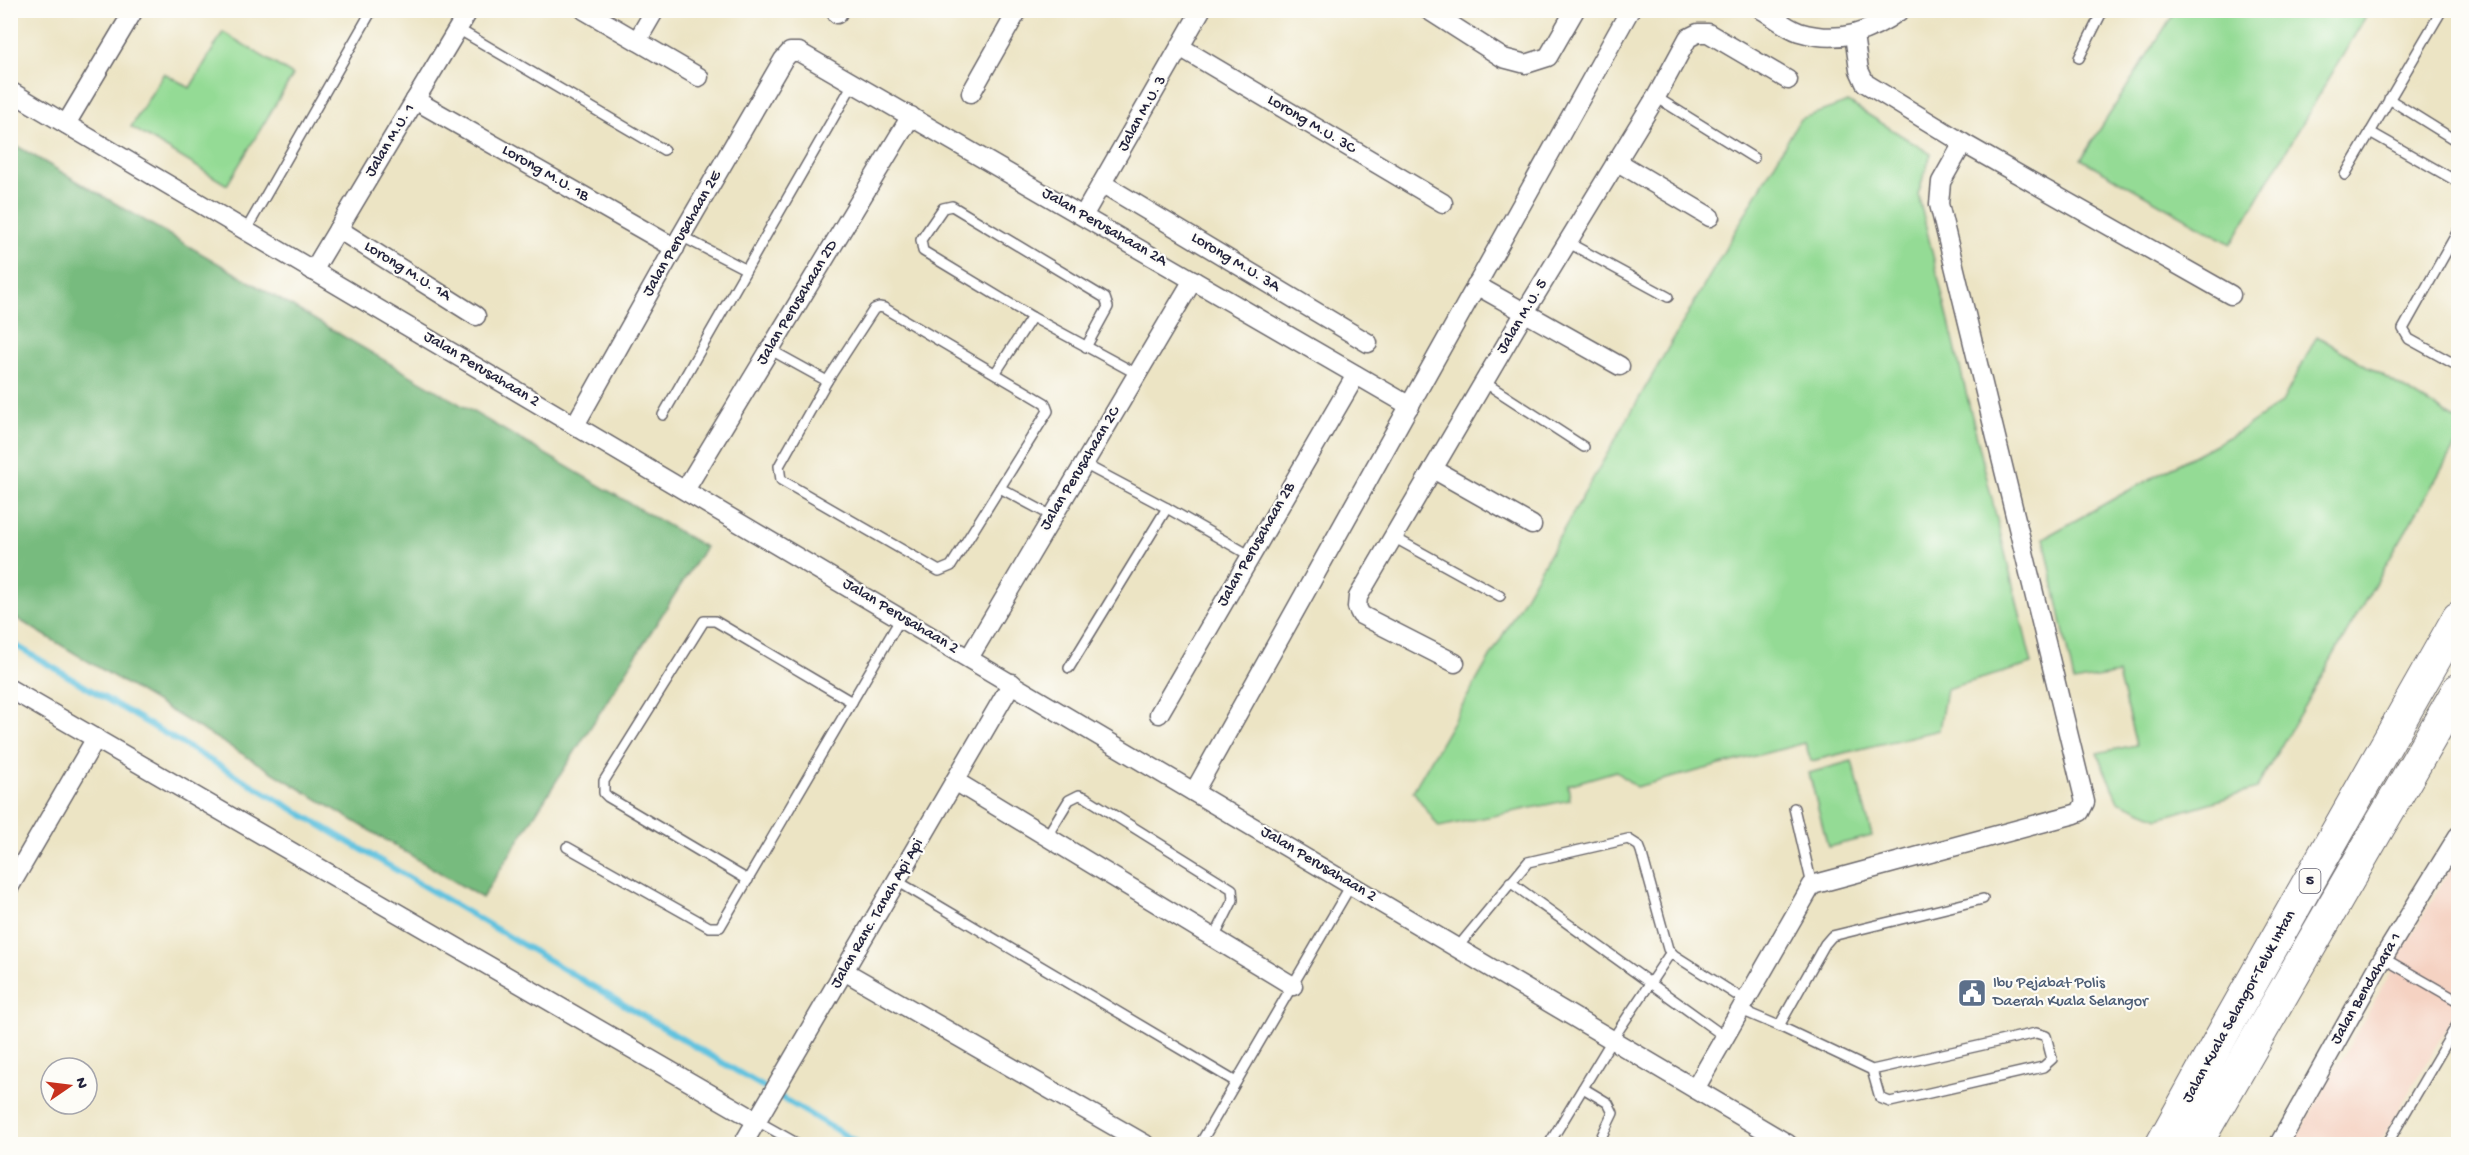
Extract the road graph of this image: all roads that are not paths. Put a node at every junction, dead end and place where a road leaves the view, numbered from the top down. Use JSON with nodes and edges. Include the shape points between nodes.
{"nodes":[{"id":1,"x":134,"y":10,"type":"edge"},
{"id":2,"x":372,"y":10,"type":"edge"},
{"id":3,"x":469,"y":10,"type":"edge"},
{"id":4,"x":584,"y":10,"type":"edge"},
{"id":5,"x":655,"y":10,"type":"edge"},
{"id":6,"x":1018,"y":10,"type":"edge"},
{"id":7,"x":1201,"y":10,"type":"edge"},
{"id":8,"x":1428,"y":10,"type":"edge"},
{"id":9,"x":1575,"y":10,"type":"edge"},
{"id":10,"x":1630,"y":10,"type":"edge"},
{"id":11,"x":1762,"y":10,"type":"edge"},
{"id":12,"x":1901,"y":10,"type":"edge"},
{"id":13,"x":2103,"y":10,"type":"edge"},
{"id":14,"x":2442,"y":10,"type":"edge"},
{"id":15,"x":458,"y":29,"type":"junction"},
{"id":16,"x":1854,"y":35,"type":"junction"},
{"id":17,"x":637,"y":41,"type":"junction"},
{"id":18,"x":1180,"y":48,"type":"junction"},
{"id":19,"x":799,"y":52,"type":"joint"},
{"id":20,"x":2079,"y":58,"type":"dead end"},
{"id":21,"x":699,"y":77,"type":"dead end"},
{"id":22,"x":1788,"y":80,"type":"dead end"},
{"id":23,"x":854,"y":82,"type":"junction"},
{"id":24,"x":10,"y":92,"type":"edge"},
{"id":25,"x":970,"y":93,"type":"dead end"},
{"id":26,"x":1656,"y":97,"type":"junction"},
{"id":27,"x":2389,"y":99,"type":"junction"},
{"id":28,"x":415,"y":100,"type":"junction"},
{"id":29,"x":911,"y":116,"type":"junction"},
{"id":30,"x":66,"y":124,"type":"junction"},
{"id":31,"x":2370,"y":132,"type":"junction"},
{"id":32,"x":2458,"y":141,"type":"edge"},
{"id":33,"x":1963,"y":143,"type":"junction"},
{"id":34,"x":664,"y":150,"type":"dead end"},
{"id":35,"x":1754,"y":158,"type":"dead end"},
{"id":36,"x":1616,"y":161,"type":"junction"},
{"id":37,"x":2345,"y":175,"type":"dead end"},
{"id":38,"x":2458,"y":182,"type":"edge"},
{"id":39,"x":1103,"y":184,"type":"junction"},
{"id":40,"x":1443,"y":203,"type":"dead end"},
{"id":41,"x":1083,"y":216,"type":"junction"},
{"id":42,"x":1710,"y":217,"type":"dead end"},
{"id":43,"x":339,"y":229,"type":"junction"},
{"id":44,"x":246,"y":231,"type":"junction"},
{"id":45,"x":2458,"y":231,"type":"edge"},
{"id":46,"x":678,"y":242,"type":"junction"},
{"id":47,"x":1567,"y":242,"type":"junction"},
{"id":48,"x":745,"y":269,"type":"junction"},
{"id":49,"x":313,"y":271,"type":"junction"},
{"id":50,"x":1193,"y":280,"type":"junction"},
{"id":51,"x":1476,"y":285,"type":"junction"},
{"id":52,"x":2231,"y":296,"type":"dead end"},
{"id":53,"x":1668,"y":297,"type":"dead end"},
{"id":54,"x":1525,"y":312,"type":"junction"},
{"id":55,"x":476,"y":316,"type":"dead end"},
{"id":56,"x":1032,"y":317,"type":"junction"},
{"id":57,"x":1368,"y":343,"type":"dead end"},
{"id":58,"x":1086,"y":346,"type":"junction"},
{"id":59,"x":770,"y":349,"type":"junction"},
{"id":60,"x":1620,"y":366,"type":"dead end"},
{"id":61,"x":2458,"y":366,"type":"edge"},
{"id":62,"x":996,"y":372,"type":"junction"},
{"id":63,"x":1137,"y":374,"type":"junction"},
{"id":64,"x":1356,"y":375,"type":"junction"},
{"id":65,"x":827,"y":381,"type":"junction"},
{"id":66,"x":1484,"y":382,"type":"junction"},
{"id":67,"x":1410,"y":406,"type":"junction"},
{"id":68,"x":663,"y":415,"type":"dead end"},
{"id":69,"x":575,"y":425,"type":"junction"},
{"id":70,"x":1584,"y":447,"type":"dead end"},
{"id":71,"x":1084,"y":464,"type":"junction"},
{"id":72,"x":1433,"y":469,"type":"junction"},
{"id":73,"x":1000,"y":488,"type":"junction"},
{"id":74,"x":685,"y":490,"type":"junction"},
{"id":75,"x":1167,"y":508,"type":"junction"},
{"id":76,"x":1052,"y":516,"type":"junction"},
{"id":77,"x":1532,"y":525,"type":"dead end"},
{"id":78,"x":1395,"y":538,"type":"junction"},
{"id":79,"x":1251,"y":556,"type":"junction"},
{"id":80,"x":1500,"y":596,"type":"dead end"},
{"id":81,"x":901,"y":618,"type":"junction"},
{"id":82,"x":2458,"y":618,"type":"edge"},
{"id":83,"x":969,"y":658,"type":"junction"},
{"id":84,"x":1455,"y":663,"type":"dead end"},
{"id":85,"x":1069,"y":668,"type":"dead end"},
{"id":86,"x":1012,"y":683,"type":"junction"},
{"id":87,"x":10,"y":689,"type":"edge"},
{"id":88,"x":2458,"y":690,"type":"edge"},
{"id":89,"x":852,"y":702,"type":"junction"},
{"id":90,"x":1159,"y":714,"type":"dead end"},
{"id":91,"x":96,"y":738,"type":"junction"},
{"id":92,"x":955,"y":781,"type":"junction"},
{"id":93,"x":1194,"y":792,"type":"junction"},
{"id":94,"x":1794,"y":808,"type":"dead end"},
{"id":95,"x":1047,"y":836,"type":"junction"},
{"id":96,"x":2458,"y":836,"type":"edge"},
{"id":97,"x":567,"y":847,"type":"dead end"},
{"id":98,"x":748,"y":880,"type":"junction"},
{"id":99,"x":897,"y":881,"type":"junction"},
{"id":100,"x":1510,"y":882,"type":"junction"},
{"id":101,"x":1351,"y":885,"type":"junction"},
{"id":102,"x":1812,"y":885,"type":"junction"},
{"id":103,"x":10,"y":886,"type":"edge"},
{"id":104,"x":1983,"y":899,"type":"dead end"},
{"id":105,"x":1214,"y":938,"type":"junction"},
{"id":106,"x":1456,"y":948,"type":"junction"},
{"id":107,"x":1671,"y":952,"type":"junction"},
{"id":108,"x":2383,"y":958,"type":"junction"},
{"id":109,"x":844,"y":971,"type":"junction"},
{"id":110,"x":1649,"y":983,"type":"junction"},
{"id":111,"x":1293,"y":986,"type":"junction"},
{"id":112,"x":2458,"y":1001,"type":"edge"},
{"id":113,"x":1743,"y":1006,"type":"junction"},
{"id":114,"x":2458,"y":1023,"type":"edge"},
{"id":115,"x":1779,"y":1026,"type":"junction"},
{"id":116,"x":1725,"y":1037,"type":"junction"},
{"id":117,"x":1612,"y":1040,"type":"junction"},
{"id":118,"x":1872,"y":1070,"type":"junction"},
{"id":119,"x":2238,"y":1074,"type":"junction"},
{"id":120,"x":1236,"y":1082,"type":"junction"},
{"id":121,"x":1583,"y":1088,"type":"junction"},
{"id":122,"x":1695,"y":1089,"type":"junction"},
{"id":123,"x":761,"y":1113,"type":"junction"},
{"id":124,"x":743,"y":1144,"type":"edge"},
{"id":125,"x":798,"y":1144,"type":"edge"},
{"id":126,"x":1145,"y":1144,"type":"edge"},
{"id":127,"x":1200,"y":1144,"type":"edge"},
{"id":128,"x":1549,"y":1144,"type":"edge"},
{"id":129,"x":1598,"y":1144,"type":"edge"},
{"id":130,"x":1788,"y":1144,"type":"edge"},
{"id":131,"x":2160,"y":1144,"type":"edge"},
{"id":132,"x":2196,"y":1144,"type":"edge"},
{"id":133,"x":2222,"y":1144,"type":"edge"},
{"id":134,"x":2279,"y":1144,"type":"edge"},
{"id":135,"x":2387,"y":1144,"type":"edge"}],
"edges":[{"from":1,"to":30,"type":"street"},
{"from":2,"to":44,"type":"lane"},
{"from":3,"to":15,"type":"street","name":"Jalan M.U. 1"},
{"from":4,"to":17,"type":"street"},
{"from":5,"to":17,"type":"street"},
{"from":6,"to":25,"type":"street"},
{"from":7,"to":18,"type":"street","name":"Jalan M.U. 3"},
{"from":8,"to":9,"type":"street","via":[[1503,58],[1526,64],[1548,57]]},
{"from":10,"to":51,"type":"street"},
{"from":11,"to":16,"type":"street","via":[[1797,32]]},
{"from":12,"to":16,"type":"street","via":[[1880,25]]},
{"from":13,"to":20,"type":"lane"},
{"from":14,"to":27,"type":"lane"},
{"from":15,"to":28,"type":"street","name":"Jalan M.U. 1"},
{"from":15,"to":34,"type":"lane"},
{"from":16,"to":33,"type":"street","via":[[1865,83]]},
{"from":17,"to":21,"type":"street"},
{"from":18,"to":39,"type":"street","name":"Jalan M.U. 3"},
{"from":18,"to":40,"type":"street","name":"Lorong M.U. 3C"},
{"from":19,"to":23,"type":"street","name":"Jalan Perusahaan 2A"},
{"from":19,"to":46,"type":"street","name":"Jalan Perusahaan 2E","via":[[790,52],[783,60]]},
{"from":22,"to":26,"type":"street","name":"Jalan M.U. 5","via":[[1708,33],[1698,33],[1688,38]]},
{"from":23,"to":29,"type":"street","name":"Jalan Perusahaan 2A"},
{"from":23,"to":48,"type":"lane"},
{"from":24,"to":30,"type":"street","name":"Jalan Perusahaan 2"},
{"from":26,"to":35,"type":"lane"},
{"from":26,"to":36,"type":"street","name":"Jalan M.U. 5"},
{"from":27,"to":31,"type":"lane"},
{"from":27,"to":32,"type":"lane"},
{"from":28,"to":43,"type":"street","name":"Jalan M.U. 1"},
{"from":28,"to":46,"type":"street","name":"Lorong M.U. 1B"},
{"from":29,"to":41,"type":"street","name":"Jalan Perusahaan 2A"},
{"from":29,"to":59,"type":"street","name":"Jalan Perusahaan 2D"},
{"from":30,"to":44,"type":"street","name":"Jalan Perusahaan 2"},
{"from":31,"to":37,"type":"lane"},
{"from":31,"to":38,"type":"lane"},
{"from":33,"to":52,"type":"street"},
{"from":33,"to":102,"type":"street","via":[[1941,182],[1940,204],[2085,802],[2075,814]]},
{"from":36,"to":42,"type":"street"},
{"from":36,"to":47,"type":"street","name":"Jalan M.U. 5"},
{"from":39,"to":41,"type":"street","name":"Jalan M.U. 3"},
{"from":39,"to":57,"type":"street","name":"Lorong M.U. 3A"},
{"from":41,"to":50,"type":"street","name":"Jalan Perusahaan 2A"},
{"from":43,"to":49,"type":"street","name":"Jalan M.U. 1"},
{"from":43,"to":55,"type":"street","name":"Lorong M.U. 1A"},
{"from":44,"to":49,"type":"street","name":"Jalan Perusahaan 2"},
{"from":45,"to":61,"type":"lane","via":[[2403,329],[2409,339]]},
{"from":46,"to":48,"type":"lane"},
{"from":46,"to":69,"type":"street","name":"Jalan Perusahaan 2E"},
{"from":47,"to":53,"type":"lane"},
{"from":47,"to":54,"type":"street","name":"Jalan M.U. 5"},
{"from":48,"to":68,"type":"lane"},
{"from":49,"to":69,"type":"street","name":"Jalan Perusahaan 2"},
{"from":50,"to":63,"type":"street","name":"Jalan Perusahaan 2C"},
{"from":50,"to":64,"type":"street","name":"Jalan Perusahaan 2A"},
{"from":51,"to":54,"type":"street"},
{"from":51,"to":67,"type":"street"},
{"from":54,"to":60,"type":"street"},
{"from":54,"to":66,"type":"street","name":"Jalan M.U. 5"},
{"from":56,"to":58,"type":"lane"},
{"from":56,"to":58,"type":"lane","via":[[923,251],[921,240],[943,208],[952,206],[1104,298],[1108,307]]},
{"from":56,"to":62,"type":"lane"},
{"from":58,"to":63,"type":"lane"},
{"from":59,"to":65,"type":"lane"},
{"from":59,"to":74,"type":"street","name":"Jalan Perusahaan 2D"},
{"from":62,"to":65,"type":"lane","via":[[879,307]]},
{"from":62,"to":73,"type":"lane","via":[[1045,403],[1048,411]]},
{"from":63,"to":71,"type":"street","name":"Jalan Perusahaan 2C"},
{"from":64,"to":67,"type":"street","name":"Jalan Perusahaan 2A"},
{"from":64,"to":79,"type":"street","name":"Jalan Perusahaan 2B"},
{"from":65,"to":73,"type":"lane","via":[[779,466],[781,480],[939,571],[951,566]]},
{"from":66,"to":70,"type":"lane"},
{"from":66,"to":72,"type":"street","name":"Jalan M.U. 5"},
{"from":67,"to":93,"type":"street"},
{"from":69,"to":74,"type":"street","name":"Jalan Perusahaan 2"},
{"from":71,"to":75,"type":"lane"},
{"from":71,"to":76,"type":"street","name":"Jalan Perusahaan 2C"},
{"from":72,"to":77,"type":"street"},
{"from":72,"to":78,"type":"street","name":"Jalan M.U. 5"},
{"from":73,"to":76,"type":"lane"},
{"from":74,"to":81,"type":"street","name":"Jalan Perusahaan 2"},
{"from":75,"to":79,"type":"lane"},
{"from":75,"to":85,"type":"lane"},
{"from":76,"to":83,"type":"street","name":"Jalan Perusahaan 2C"},
{"from":78,"to":80,"type":"lane"},
{"from":78,"to":84,"type":"street","name":"Jalan M.U. 5","via":[[1358,597],[1357,607],[1361,615]]},
{"from":79,"to":90,"type":"street","name":"Jalan Perusahaan 2B"},
{"from":81,"to":83,"type":"street","name":"Jalan Perusahaan 2"},
{"from":81,"to":89,"type":"lane"},
{"from":82,"to":131,"type":"highway","name":"Jalan Kuala Selangor-Teluk Intan","number":"5"},
{"from":83,"to":86,"type":"street","name":"Jalan Perusahaan 2"},
{"from":86,"to":92,"type":"street","name":"Jalan Ranc. Tanah Api Api"},
{"from":86,"to":93,"type":"street","name":"Jalan Perusahaan 2"},
{"from":87,"to":91,"type":"street"},
{"from":88,"to":119,"type":"highway","name":"Jalan Kuala Selangor-Teluk Intan","number":"5"},
{"from":89,"to":98,"type":"lane"},
{"from":89,"to":98,"type":"lane","via":[[716,621],[704,621],[604,781],[608,797]]},
{"from":91,"to":103,"type":"street"},
{"from":91,"to":123,"type":"street"},
{"from":92,"to":95,"type":"street"},
{"from":92,"to":99,"type":"street","name":"Jalan Ranc. Tanah Api Api"},
{"from":93,"to":101,"type":"street","name":"Jalan Perusahaan 2"},
{"from":94,"to":102,"type":"lane"},
{"from":95,"to":105,"type":"street"},
{"from":95,"to":105,"type":"lane","via":[[1069,801],[1079,795],[1085,797],[1232,889],[1233,900]]},
{"from":96,"to":108,"type":"street","name":"Jalan Bendahara 1"},
{"from":97,"to":98,"type":"lane","via":[[714,928],[724,923]]},
{"from":99,"to":109,"type":"street","name":"Jalan Ranc. Tanah Api Api"},
{"from":99,"to":120,"type":"lane"},
{"from":100,"to":106,"type":"lane"},
{"from":100,"to":107,"type":"lane","via":[[1532,861],[1621,839],[1634,841],[1641,851]]},
{"from":100,"to":110,"type":"lane"},
{"from":101,"to":106,"type":"street","name":"Jalan Perusahaan 2"},
{"from":101,"to":111,"type":"lane"},
{"from":102,"to":113,"type":"street"},
{"from":104,"to":115,"type":"lane","via":[[1832,936]]},
{"from":105,"to":111,"type":"street"},
{"from":106,"to":117,"type":"street","name":"Jalan Perusahaan 2"},
{"from":107,"to":110,"type":"lane"},
{"from":107,"to":113,"type":"lane"},
{"from":108,"to":112,"type":"lane"},
{"from":108,"to":134,"type":"street","name":"Jalan Bendahara 1"},
{"from":109,"to":123,"type":"street","name":"Jalan Ranc. Tanah Api Api"},
{"from":109,"to":126,"type":"street"},
{"from":110,"to":116,"type":"lane"},
{"from":110,"to":117,"type":"lane"},
{"from":111,"to":120,"type":"lane"},
{"from":113,"to":115,"type":"lane"},
{"from":113,"to":116,"type":"street"},
{"from":114,"to":135,"type":"lane"},
{"from":115,"to":118,"type":"lane"},
{"from":116,"to":122,"type":"street"},
{"from":117,"to":121,"type":"lane"},
{"from":117,"to":122,"type":"street","name":"Jalan Perusahaan 2"},
{"from":118,"to":118,"type":"lane","via":[[2036,1033],[2046,1036],[2052,1053],[2052,1059],[2043,1067],[1890,1102],[1880,1098]]},
{"from":119,"to":132,"type":"highway","name":"Jalan Kuala Selangor-Teluk Intan","number":"5"},
{"from":119,"to":133,"type":"highway"},
{"from":120,"to":127,"type":"lane"},
{"from":121,"to":128,"type":"lane"},
{"from":121,"to":129,"type":"lane","via":[[1608,1103],[1613,1113]]},
{"from":122,"to":130,"type":"street","name":"Jalan Perusahaan 2"},
{"from":123,"to":124,"type":"street","name":"Jalan Ranc. Tanah Api Api"},
{"from":123,"to":125,"type":"lane"}]}
